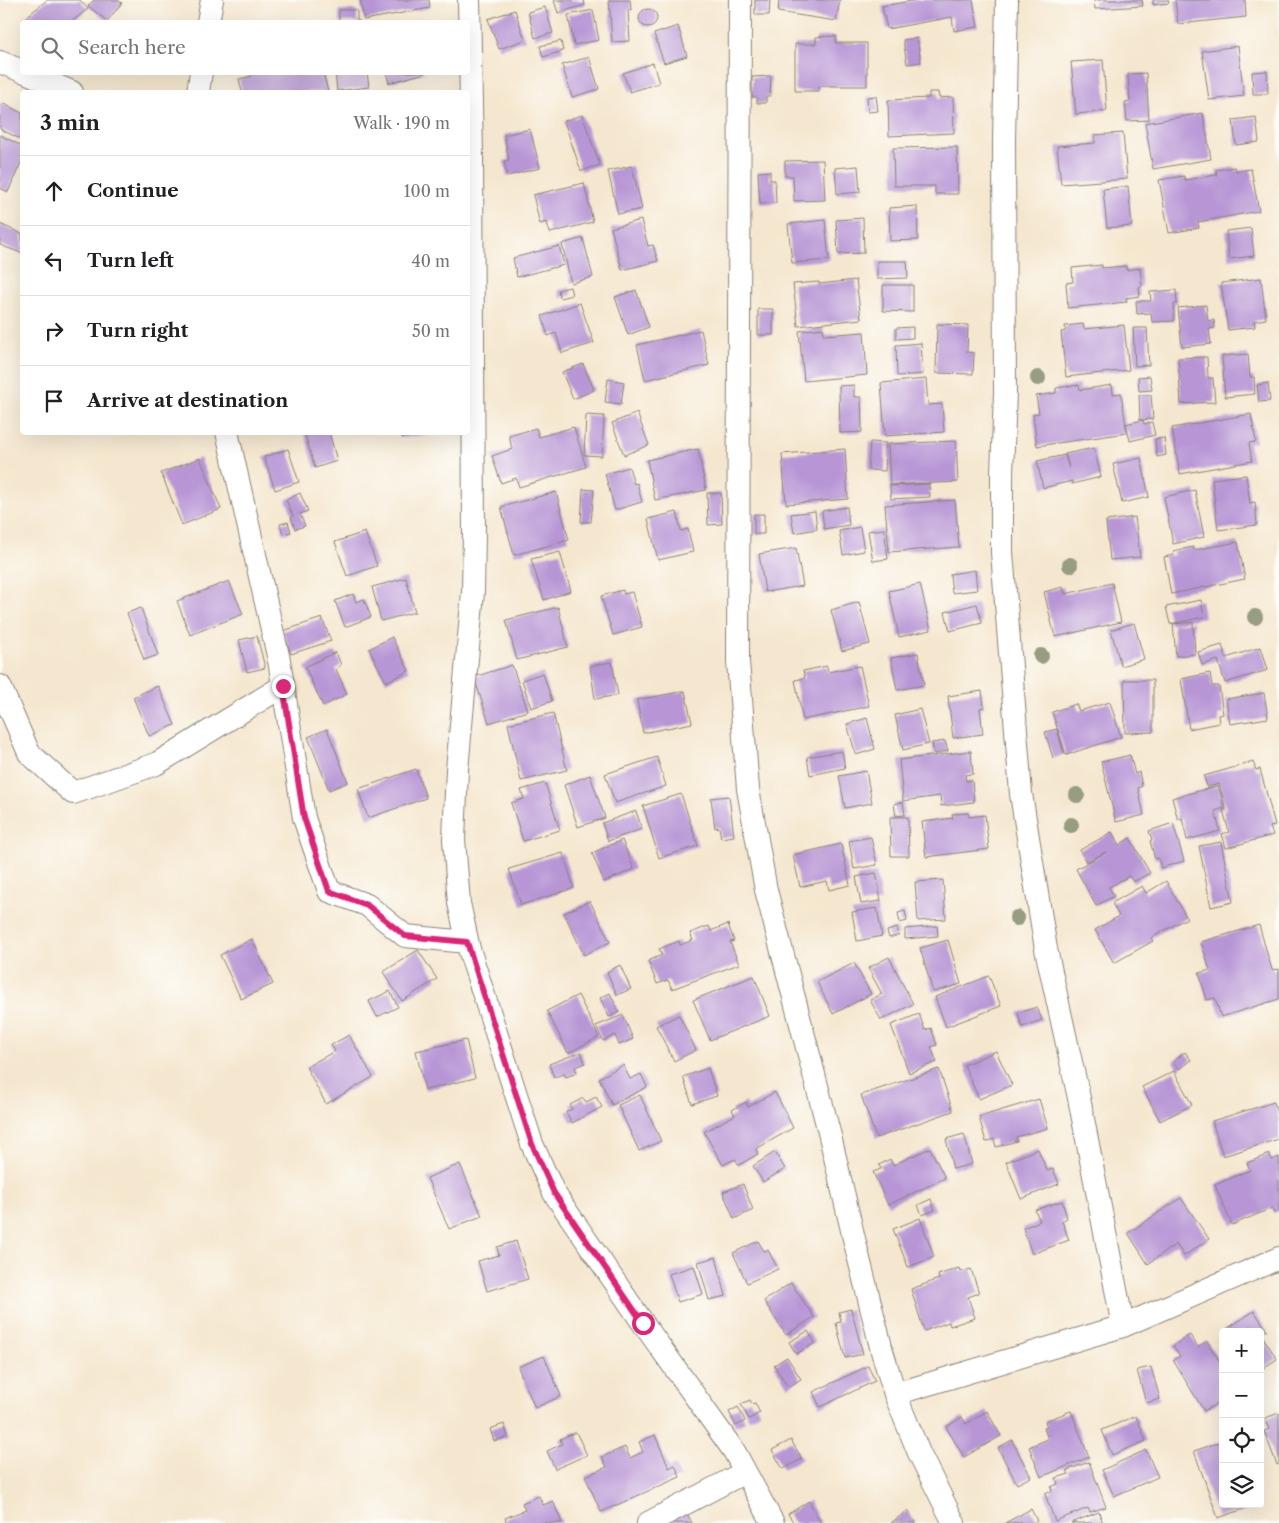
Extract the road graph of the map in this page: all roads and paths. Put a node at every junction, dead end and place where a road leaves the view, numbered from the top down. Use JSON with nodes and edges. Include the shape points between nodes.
{"nodes":[{"id":1,"x":212,"y":0,"type":"edge"},
{"id":2,"x":469,"y":0,"type":"edge"},
{"id":3,"x":740,"y":0,"type":"edge"},
{"id":4,"x":1007,"y":0,"type":"edge"},
{"id":5,"x":208,"y":20,"type":"edge"},
{"id":6,"x":469,"y":20,"type":"edge"},
{"id":7,"x":470,"y":53,"type":"edge"},
{"id":8,"x":0,"y":62,"type":"edge"},
{"id":9,"x":20,"y":70,"type":"edge"},
{"id":10,"x":31,"y":75,"type":"edge"},
{"id":11,"x":201,"y":75,"type":"edge"},
{"id":12,"x":67,"y":90,"type":"edge"},
{"id":13,"x":198,"y":90,"type":"edge"},
{"id":14,"x":228,"y":435,"type":"edge"},
{"id":15,"x":0,"y":686,"type":"edge"},
{"id":16,"x":283,"y":686,"type":"junction"},
{"id":17,"x":467,"y":942,"type":"junction"},
{"id":18,"x":1279,"y":1258,"type":"edge"},
{"id":19,"x":1123,"y":1326,"type":"junction"},
{"id":20,"x":895,"y":1394,"type":"junction"},
{"id":21,"x":745,"y":1472,"type":"junction"},
{"id":22,"x":648,"y":1523,"type":"edge"},
{"id":23,"x":773,"y":1523,"type":"edge"},
{"id":24,"x":954,"y":1523,"type":"edge"}],
"edges":[{"from":1,"to":5,"type":"street"},
{"from":2,"to":6,"type":"street"},
{"from":3,"to":20,"type":"street","via":[[738,661],[748,789],[766,890]]},
{"from":4,"to":19,"type":"street","via":[[1002,552],[1021,784],[1046,949],[1079,1098]]},
{"from":7,"to":17,"type":"street","via":[[473,592],[454,839],[459,903]]},
{"from":8,"to":9,"type":"street"},
{"from":10,"to":12,"type":"street"},
{"from":11,"to":13,"type":"street"},
{"from":14,"to":16,"type":"street"},
{"from":15,"to":16,"type":"street","via":[[29,753],[73,793],[156,764]]},
{"from":16,"to":17,"type":"street","via":[[304,818],[329,891],[367,905],[405,936]]},
{"from":17,"to":21,"type":"street","via":[[532,1144],[554,1193],[734,1450]]},
{"from":18,"to":19,"type":"street"},
{"from":19,"to":20,"type":"street"},
{"from":20,"to":24,"type":"street","via":[[919,1454]]},
{"from":21,"to":22,"type":"street"},
{"from":21,"to":23,"type":"street"}]}
